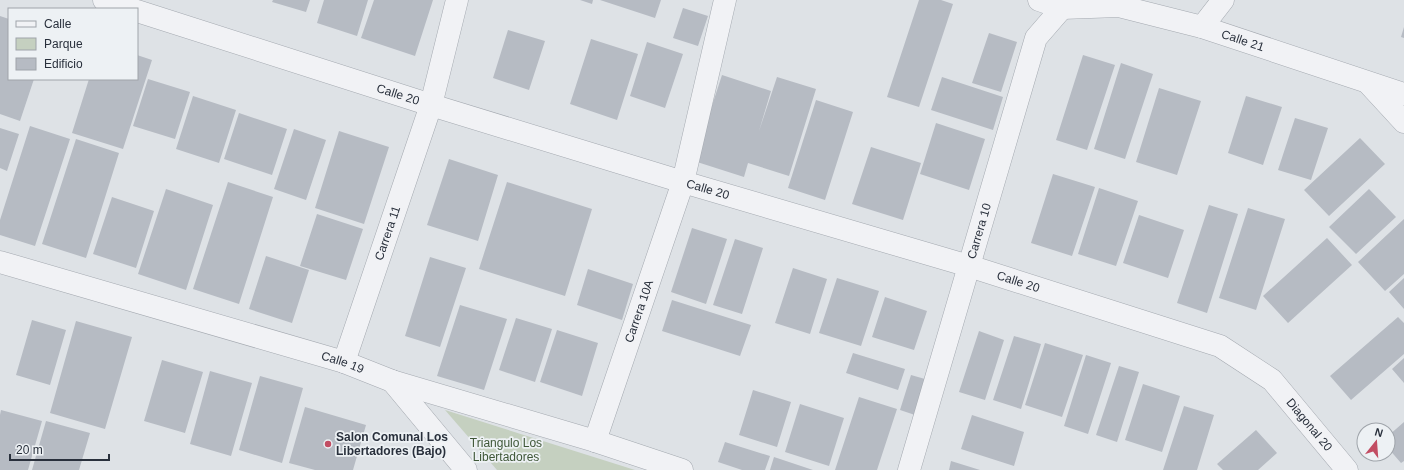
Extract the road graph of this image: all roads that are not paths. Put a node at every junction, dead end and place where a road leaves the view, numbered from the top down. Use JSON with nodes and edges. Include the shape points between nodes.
{"nodes":[{"id":1,"x":104,"y":0,"type":"edge"},
{"id":2,"x":457,"y":0,"type":"edge"},
{"id":3,"x":725,"y":0,"type":"edge"},
{"id":4,"x":1039,"y":0,"type":"edge"},
{"id":5,"x":1223,"y":0,"type":"edge"},
{"id":6,"x":1063,"y":4,"type":"edge"},
{"id":7,"x":129,"y":8,"type":"edge"},
{"id":8,"x":138,"y":10,"type":"edge"},
{"id":9,"x":1202,"y":27,"type":"junction"},
{"id":10,"x":1368,"y":83,"type":"junction"},
{"id":11,"x":1404,"y":94,"type":"edge"},
{"id":12,"x":431,"y":104,"type":"junction"},
{"id":13,"x":1404,"y":122,"type":"edge"},
{"id":14,"x":683,"y":182,"type":"junction"},
{"id":15,"x":0,"y":262,"type":"edge"},
{"id":16,"x":969,"y":266,"type":"junction"},
{"id":17,"x":344,"y":362,"type":"junction"},
{"id":18,"x":1272,"y":380,"type":"joint"},
{"id":19,"x":392,"y":381,"type":"junction"},
{"id":20,"x":595,"y":441,"type":"junction"},
{"id":21,"x":466,"y":470,"type":"edge"},
{"id":22,"x":682,"y":470,"type":"edge"},
{"id":23,"x":909,"y":470,"type":"edge"},
{"id":24,"x":1347,"y":470,"type":"edge"}],
"edges":[{"from":1,"to":7,"type":"street"},
{"from":2,"to":12,"type":"street","name":"Carrera 11"},
{"from":3,"to":14,"type":"street","name":"Carrera 10A"},
{"from":4,"to":6,"type":"street"},
{"from":5,"to":9,"type":"street"},
{"from":6,"to":9,"type":"street","name":"Calle 21","via":[[1119,6]]},
{"from":6,"to":16,"type":"street","name":"Carrera 10","via":[[1036,38]]},
{"from":8,"to":12,"type":"street","name":"Calle 20"},
{"from":9,"to":10,"type":"street","name":"Calle 21"},
{"from":10,"to":11,"type":"street"},
{"from":10,"to":13,"type":"street","name":"Calle 21"},
{"from":12,"to":14,"type":"street","name":"Calle 20"},
{"from":12,"to":17,"type":"street","name":"Carrera 11"},
{"from":14,"to":16,"type":"street","name":"Calle 20"},
{"from":14,"to":20,"type":"street","name":"Carrera 10A"},
{"from":15,"to":17,"type":"street","name":"Calle 19"},
{"from":16,"to":18,"type":"street","name":"Calle 20","via":[[1220,346]]},
{"from":16,"to":23,"type":"street","name":"Carrera 10"},
{"from":17,"to":19,"type":"street","name":"Calle 19"},
{"from":18,"to":24,"type":"street","name":"Diagonal 20"},
{"from":19,"to":20,"type":"street","name":"Calle 19"},
{"from":19,"to":21,"type":"street"},
{"from":20,"to":22,"type":"street","name":"Calle 19"}]}
